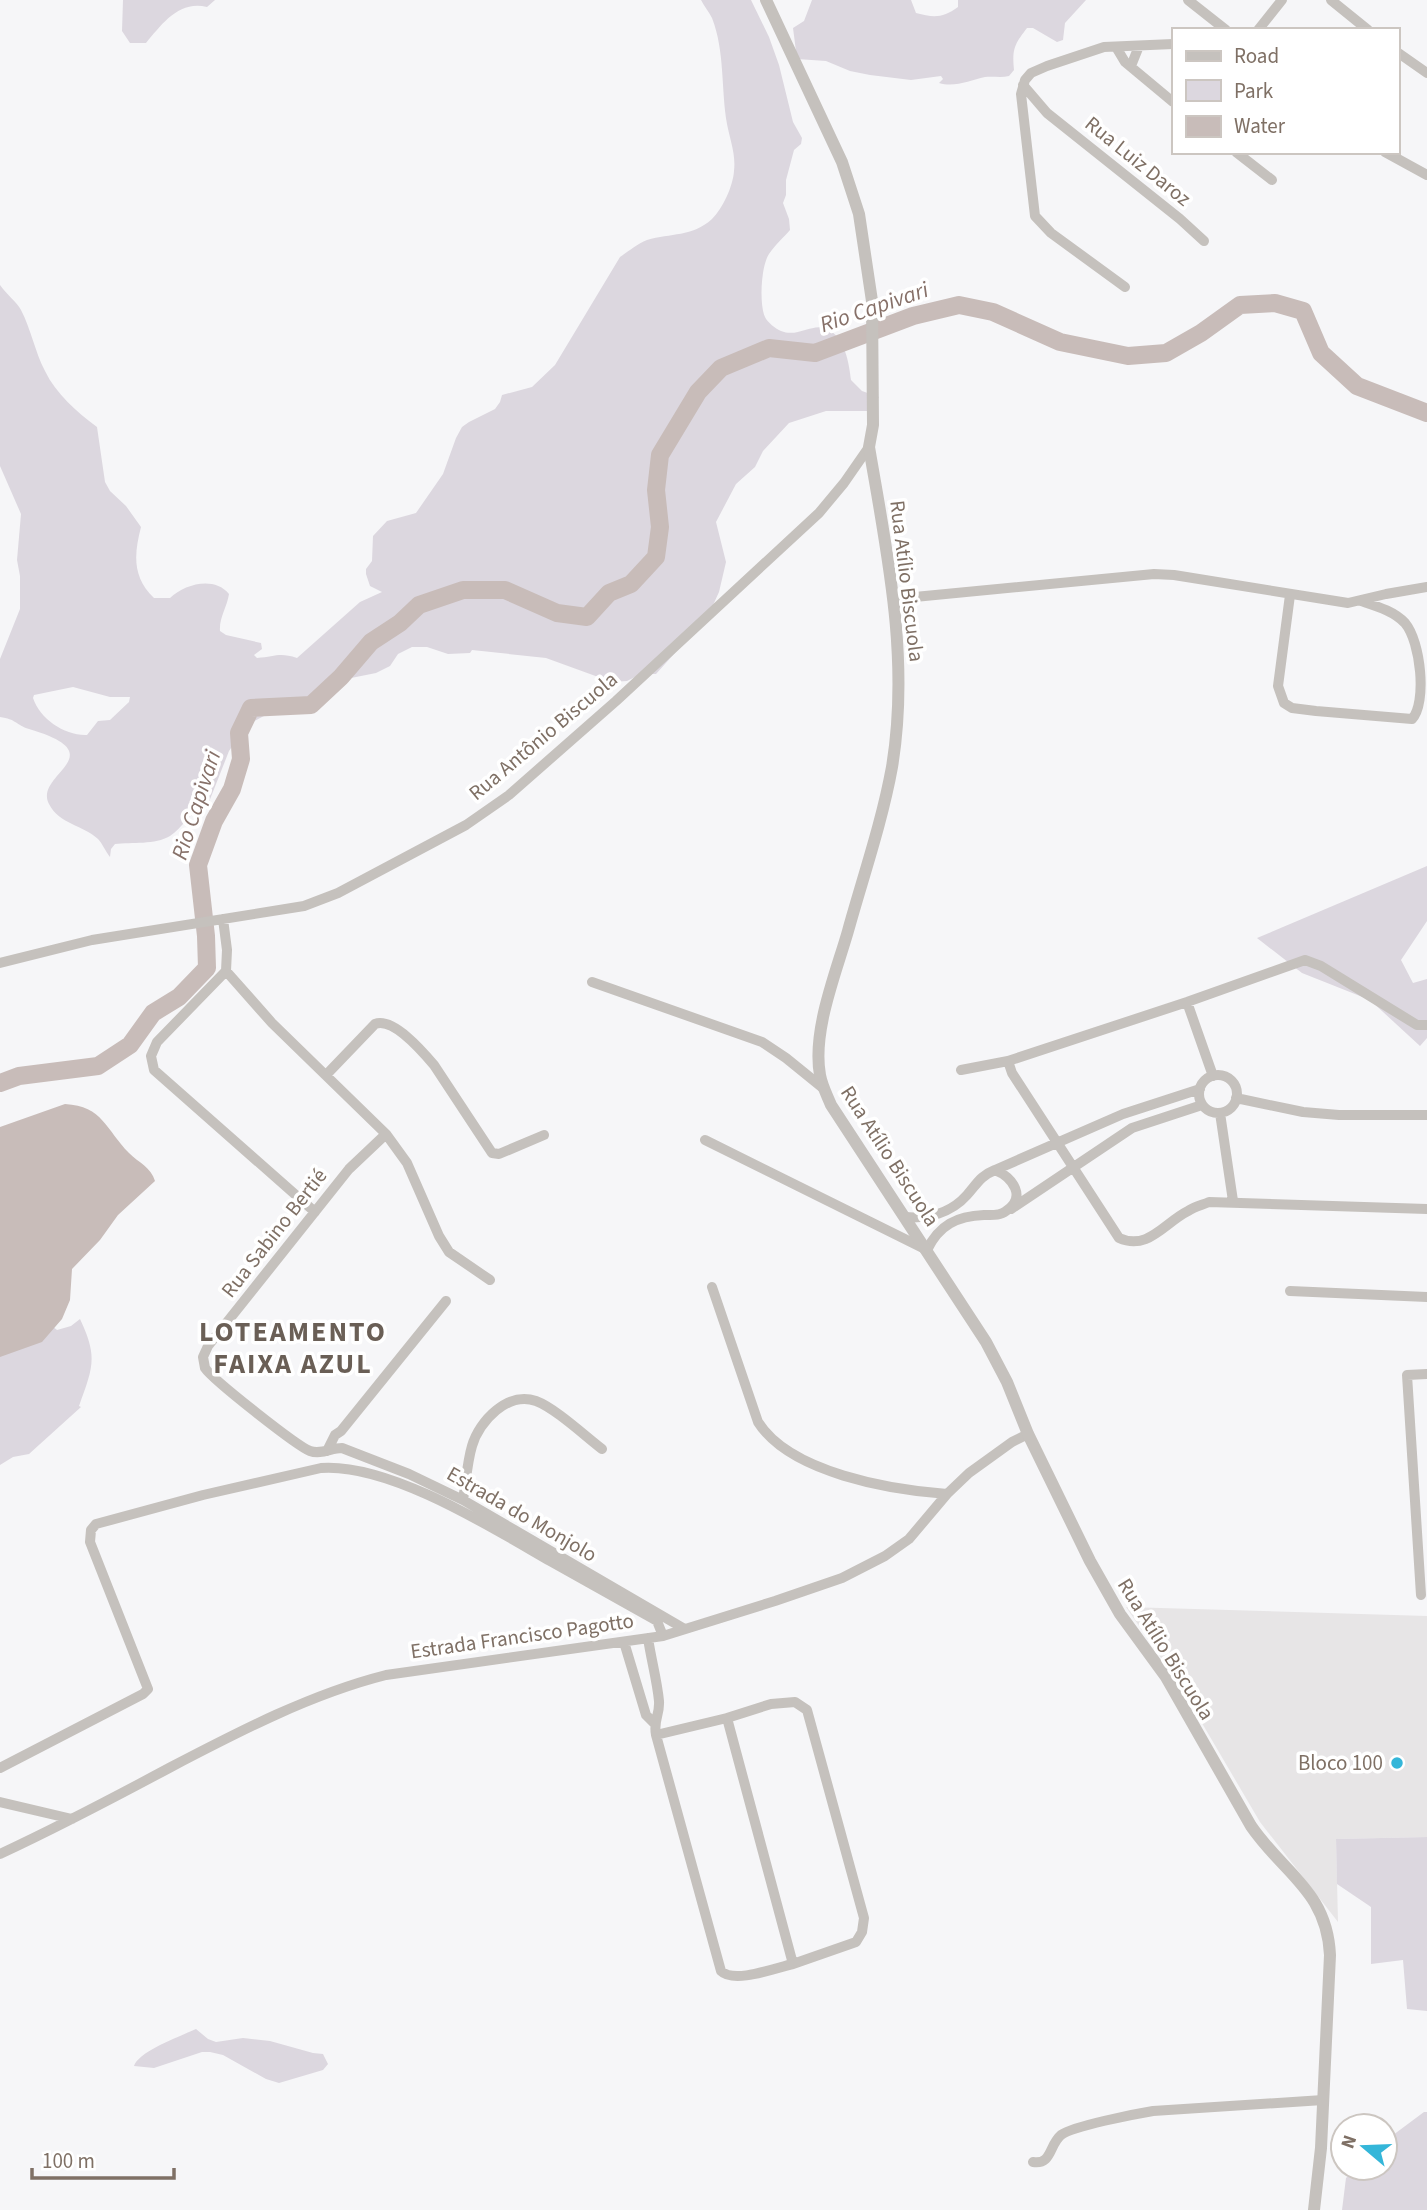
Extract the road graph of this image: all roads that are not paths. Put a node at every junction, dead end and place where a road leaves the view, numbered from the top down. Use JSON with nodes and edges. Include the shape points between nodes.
{"nodes":[{"id":1,"x":766,"y":0,"type":"edge"},
{"id":2,"x":1188,"y":0,"type":"edge"},
{"id":3,"x":1282,"y":0,"type":"edge"},
{"id":4,"x":1331,"y":0,"type":"edge"},
{"id":5,"x":1223,"y":28,"type":"edge"},
{"id":6,"x":1260,"y":28,"type":"edge"},
{"id":7,"x":1366,"y":28,"type":"edge"},
{"id":8,"x":1172,"y":44,"type":"edge"},
{"id":9,"x":1139,"y":46,"type":"junction"},
{"id":10,"x":1116,"y":47,"type":"junction"},
{"id":11,"x":1399,"y":53,"type":"edge"},
{"id":12,"x":1131,"y":66,"type":"junction"},
{"id":13,"x":1427,"y":73,"type":"edge"},
{"id":14,"x":1023,"y":85,"type":"junction"},
{"id":15,"x":1172,"y":102,"type":"edge"},
{"id":16,"x":1023,"y":113,"type":"junction"},
{"id":17,"x":1047,"y":113,"type":"junction"},
{"id":18,"x":1239,"y":154,"type":"edge"},
{"id":19,"x":1389,"y":154,"type":"edge"},
{"id":20,"x":1427,"y":175,"type":"edge"},
{"id":21,"x":1272,"y":180,"type":"dead end"},
{"id":22,"x":1204,"y":241,"type":"dead end"},
{"id":23,"x":1125,"y":287,"type":"dead end"},
{"id":24,"x":869,"y":447,"type":"junction"},
{"id":25,"x":1427,"y":587,"type":"edge"},
{"id":26,"x":1290,"y":595,"type":"junction"},
{"id":27,"x":894,"y":599,"type":"junction"},
{"id":28,"x":1361,"y":601,"type":"junction"},
{"id":29,"x":218,"y":920,"type":"junction"},
{"id":30,"x":0,"y":964,"type":"edge"},
{"id":31,"x":226,"y":971,"type":"junction"},
{"id":32,"x":592,"y":982,"type":"dead end"},
{"id":33,"x":1187,"y":1002,"type":"junction"},
{"id":34,"x":1427,"y":1026,"type":"edge"},
{"id":35,"x":1008,"y":1061,"type":"junction"},
{"id":36,"x":961,"y":1070,"type":"dead end"},
{"id":37,"x":327,"y":1074,"type":"junction"},
{"id":38,"x":1213,"y":1076,"type":"junction"},
{"id":39,"x":823,"y":1088,"type":"junction"},
{"id":40,"x":1200,"y":1088,"type":"junction"},
{"id":41,"x":1236,"y":1098,"type":"junction"},
{"id":42,"x":1202,"y":1105,"type":"junction"},
{"id":43,"x":1220,"y":1113,"type":"junction"},
{"id":44,"x":1427,"y":1115,"type":"edge"},
{"id":45,"x":386,"y":1134,"type":"junction"},
{"id":46,"x":544,"y":1135,"type":"dead end"},
{"id":47,"x":705,"y":1140,"type":"dead end"},
{"id":48,"x":1059,"y":1142,"type":"junction"},
{"id":49,"x":1074,"y":1166,"type":"junction"},
{"id":50,"x":995,"y":1170,"type":"junction"},
{"id":51,"x":1233,"y":1201,"type":"junction"},
{"id":52,"x":1427,"y":1209,"type":"edge"},
{"id":53,"x":1007,"y":1211,"type":"junction"},
{"id":54,"x":316,"y":1212,"type":"junction"},
{"id":55,"x":905,"y":1217,"type":"junction"},
{"id":56,"x":927,"y":1250,"type":"junction"},
{"id":57,"x":490,"y":1280,"type":"dead end"},
{"id":58,"x":712,"y":1287,"type":"dead end"},
{"id":59,"x":1290,"y":1292,"type":"dead end"},
{"id":60,"x":1427,"y":1297,"type":"edge"},
{"id":61,"x":446,"y":1301,"type":"dead end"},
{"id":62,"x":203,"y":1363,"type":"joint"},
{"id":63,"x":1427,"y":1374,"type":"edge"},
{"id":64,"x":341,"y":1431,"type":"junction"},
{"id":65,"x":1028,"y":1434,"type":"junction"},
{"id":66,"x":335,"y":1449,"type":"junction"},
{"id":67,"x":602,"y":1449,"type":"dead end"},
{"id":68,"x":947,"y":1494,"type":"junction"},
{"id":69,"x":463,"y":1500,"type":"junction"},
{"id":70,"x":1421,"y":1595,"type":"dead end"},
{"id":71,"x":683,"y":1628,"type":"junction"},
{"id":72,"x":663,"y":1636,"type":"junction"},
{"id":73,"x":648,"y":1638,"type":"junction"},
{"id":74,"x":624,"y":1642,"type":"junction"},
{"id":75,"x":727,"y":1718,"type":"junction"},
{"id":76,"x":654,"y":1723,"type":"junction"},
{"id":77,"x":656,"y":1735,"type":"junction"},
{"id":78,"x":0,"y":1768,"type":"edge"},
{"id":79,"x":0,"y":1802,"type":"edge"},
{"id":80,"x":72,"y":1820,"type":"junction"},
{"id":81,"x":0,"y":1854,"type":"edge"},
{"id":82,"x":793,"y":1964,"type":"junction"},
{"id":83,"x":1323,"y":2100,"type":"junction"},
{"id":84,"x":1033,"y":2162,"type":"dead end"},
{"id":85,"x":1314,"y":2210,"type":"edge"}],
"edges":[{"from":1,"to":24,"type":"street","name":"Rua Atílio Biscuola","via":[[842,162],[865,242],[873,348]]},
{"from":2,"to":5,"type":"street"},
{"from":3,"to":6,"type":"street"},
{"from":4,"to":7,"type":"street"},
{"from":8,"to":9,"type":"street"},
{"from":9,"to":10,"type":"street"},
{"from":9,"to":12,"type":"street"},
{"from":10,"to":12,"type":"street"},
{"from":10,"to":14,"type":"street","via":[[1047,66],[1031,73]]},
{"from":11,"to":13,"type":"street"},
{"from":12,"to":15,"type":"street"},
{"from":14,"to":16,"type":"street"},
{"from":14,"to":17,"type":"street","name":"Rua Luiz Daroz"},
{"from":16,"to":17,"type":"street"},
{"from":16,"to":23,"type":"street","via":[[1035,216]]},
{"from":17,"to":22,"type":"street","name":"Rua Luiz Daroz"},
{"from":18,"to":21,"type":"street"},
{"from":19,"to":20,"type":"street"},
{"from":24,"to":27,"type":"street","name":"Rua Atílio Biscuola"},
{"from":24,"to":29,"type":"street","name":"Rua Antônio Biscuola","via":[[819,513],[509,795],[466,825],[338,893],[304,906]]},
{"from":25,"to":28,"type":"street"},
{"from":26,"to":27,"type":"street","via":[[1154,574]]},
{"from":26,"to":28,"type":"street","via":[[1336,603]]},
{"from":26,"to":28,"type":"street","via":[[1278,686],[1284,703],[1316,711],[1412,719],[1424,703],[1426,678],[1415,641],[1396,615]]},
{"from":27,"to":39,"type":"street","name":"Rua Atílio Biscuola","via":[[899,667],[892,767],[828,1001],[819,1043]]},
{"from":29,"to":30,"type":"street","name":"Rua Antônio Biscuola","via":[[92,940]]},
{"from":29,"to":31,"type":"street","via":[[227,950]]},
{"from":31,"to":37,"type":"street","via":[[272,1023]]},
{"from":31,"to":54,"type":"street","via":[[157,1042],[151,1056],[154,1070]]},
{"from":32,"to":39,"type":"street","via":[[762,1042]]},
{"from":33,"to":34,"type":"street","via":[[1304,960]]},
{"from":33,"to":35,"type":"street"},
{"from":33,"to":38,"type":"street"},
{"from":35,"to":36,"type":"street"},
{"from":35,"to":48,"type":"street"},
{"from":37,"to":45,"type":"street"},
{"from":37,"to":46,"type":"street","via":[[371,1027],[382,1021],[390,1023],[434,1065],[492,1153]]},
{"from":38,"to":40,"type":"street"},
{"from":38,"to":41,"type":"street","via":[[1230,1080]]},
{"from":39,"to":55,"type":"street","name":"Rua Atílio Biscuola"},
{"from":40,"to":42,"type":"street"},
{"from":40,"to":48,"type":"street"},
{"from":41,"to":43,"type":"street"},
{"from":41,"to":44,"type":"street","via":[[1303,1112]]},
{"from":42,"to":43,"type":"street"},
{"from":42,"to":49,"type":"street","via":[[1132,1128]]},
{"from":43,"to":51,"type":"street"},
{"from":45,"to":54,"type":"street","name":"Rua Sabino Bertié","via":[[349,1169]]},
{"from":45,"to":57,"type":"street","via":[[407,1163],[449,1252]]},
{"from":47,"to":56,"type":"street"},
{"from":48,"to":49,"type":"street"},
{"from":48,"to":50,"type":"street"},
{"from":49,"to":51,"type":"street","via":[[1119,1238],[1130,1242],[1144,1241],[1187,1211],[1209,1202]]},
{"from":49,"to":53,"type":"street"},
{"from":50,"to":53,"type":"street","via":[[1013,1181],[1016,1191]]},
{"from":50,"to":55,"type":"street","via":[[985,1174],[955,1205],[926,1217]]},
{"from":51,"to":52,"type":"street"},
{"from":53,"to":56,"type":"street","via":[[960,1217],[943,1226]]},
{"from":54,"to":62,"type":"street","name":"Rua Sabino Bertié","via":[[208,1346]]},
{"from":55,"to":56,"type":"street","name":"Rua Atílio Biscuola"},
{"from":56,"to":65,"type":"street","name":"Rua Atílio Biscuola","via":[[986,1342]]},
{"from":58,"to":68,"type":"street","via":[[758,1422],[767,1436],[810,1463],[877,1485]]},
{"from":59,"to":60,"type":"street"},
{"from":61,"to":64,"type":"street"},
{"from":62,"to":66,"type":"street","name":"Estrada do Monjolo","via":[[208,1373],[299,1446],[319,1453]]},
{"from":63,"to":70,"type":"street","via":[[1407,1375]]},
{"from":64,"to":66,"type":"street"},
{"from":64,"to":66,"type":"street","via":[[335,1435]]},
{"from":65,"to":68,"type":"street","name":"Estrada Francisco Pagotto","via":[[969,1473]]},
{"from":65,"to":83,"type":"street","name":"Rua Atílio Biscuola","via":[[1110,1598],[1166,1677],[1257,1834],[1312,1895],[1322,1914],[1330,1955]]},
{"from":66,"to":69,"type":"street","name":"Estrada do Monjolo","via":[[409,1474]]},
{"from":67,"to":69,"type":"street","via":[[534,1400],[512,1401],[499,1407],[478,1433]]},
{"from":68,"to":71,"type":"street","name":"Estrada Francisco Pagotto","via":[[909,1539],[885,1556],[775,1601]]},
{"from":69,"to":71,"type":"street","name":"Estrada do Monjolo"},
{"from":71,"to":72,"type":"street","name":"Estrada Francisco Pagotto"},
{"from":72,"to":73,"type":"street","name":"Estrada Francisco Pagotto"},
{"from":72,"to":78,"type":"street","via":[[657,1621],[490,1526],[424,1494],[361,1471],[321,1468],[96,1524],[90,1530],[90,1542],[148,1689]]},
{"from":73,"to":74,"type":"street","name":"Estrada Francisco Pagotto"},
{"from":73,"to":76,"type":"street","via":[[659,1699]]},
{"from":74,"to":76,"type":"street","via":[[646,1715]]},
{"from":74,"to":80,"type":"street","name":"Estrada Francisco Pagotto","via":[[360,1681],[250,1728]]},
{"from":75,"to":77,"type":"street"},
{"from":75,"to":82,"type":"street"},
{"from":75,"to":82,"type":"street","via":[[771,1704],[795,1702],[807,1710],[864,1918],[856,1942]]},
{"from":76,"to":77,"type":"street"},
{"from":77,"to":82,"type":"street","via":[[721,1971],[737,1977]]},
{"from":79,"to":80,"type":"street"},
{"from":80,"to":81,"type":"street","name":"Estrada Francisco Pagotto"},
{"from":83,"to":84,"type":"street","via":[[1153,2111],[1066,2132],[1054,2142],[1046,2160]]},
{"from":83,"to":85,"type":"street","name":"Rua Atílio Biscuola"}]}
